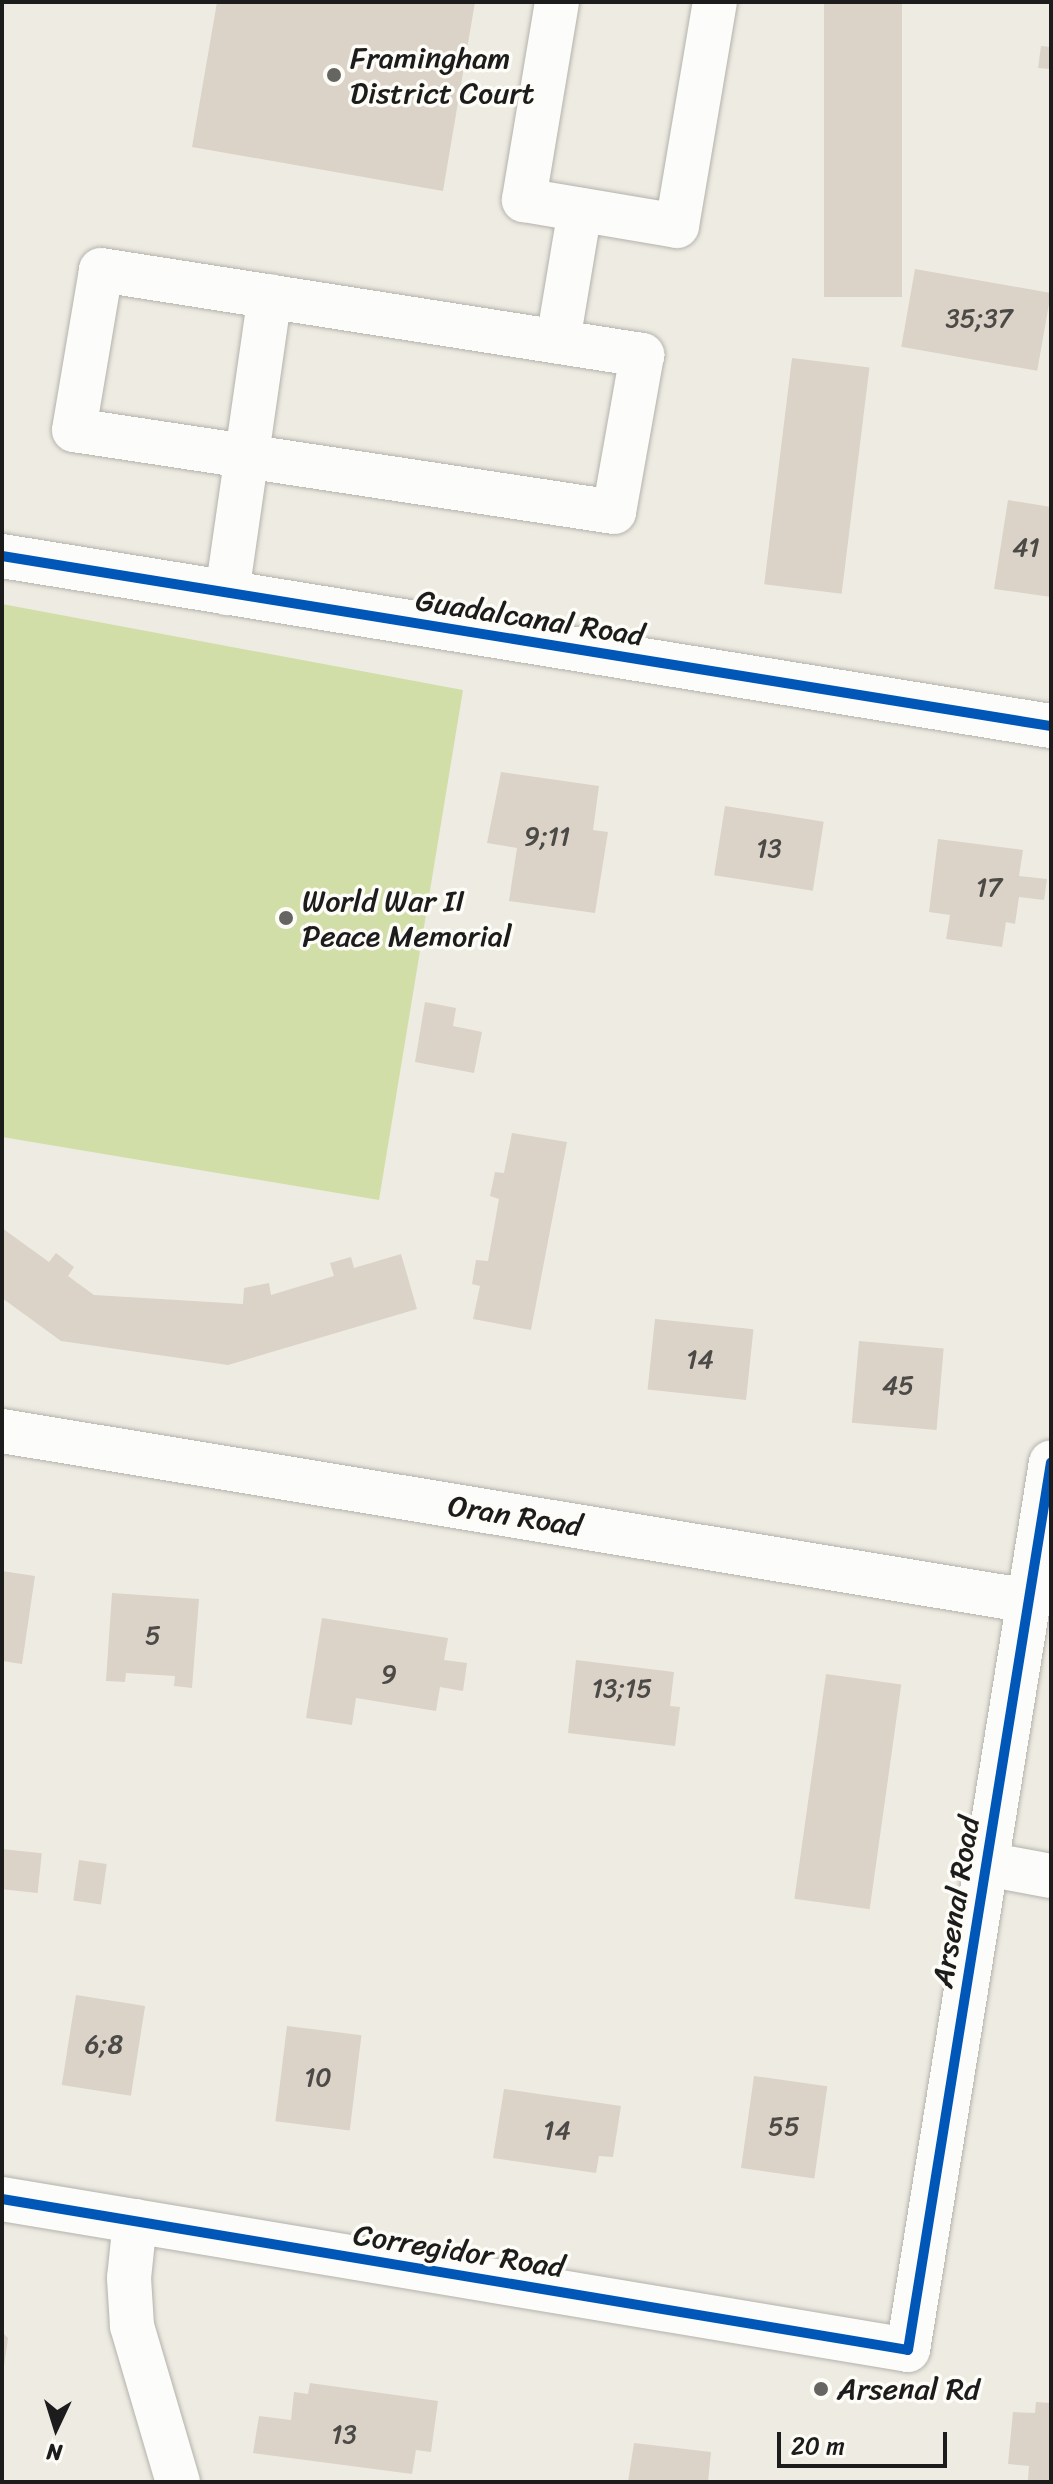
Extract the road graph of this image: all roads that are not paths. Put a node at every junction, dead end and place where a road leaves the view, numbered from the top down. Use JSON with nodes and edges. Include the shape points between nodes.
{"nodes":[{"id":1,"x":557,"y":2,"type":"edge"},
{"id":2,"x":715,"y":2,"type":"edge"},
{"id":3,"x":580,"y":210,"type":"junction"},
{"id":4,"x":270,"y":296,"type":"junction"},
{"id":5,"x":558,"y":341,"type":"junction"},
{"id":6,"x":246,"y":456,"type":"junction"},
{"id":7,"x":2,"y":556,"type":"edge"},
{"id":8,"x":227,"y":593,"type":"junction"},
{"id":9,"x":1051,"y":726,"type":"edge"},
{"id":10,"x":2,"y":1431,"type":"edge"},
{"id":11,"x":1051,"y":1462,"type":"edge"},
{"id":12,"x":1029,"y":1601,"type":"junction"},
{"id":13,"x":986,"y":1864,"type":"junction"},
{"id":14,"x":1051,"y":1876,"type":"edge"},
{"id":15,"x":2,"y":2199,"type":"edge"},
{"id":16,"x":135,"y":2221,"type":"junction"},
{"id":17,"x":908,"y":2350,"type":"joint"},
{"id":18,"x":178,"y":2482,"type":"edge"}],
"edges":[{"from":1,"to":3,"type":"street","via":[[524,200]]},
{"from":2,"to":3,"type":"street","via":[[677,226]]},
{"from":3,"to":5,"type":"street"},
{"from":4,"to":5,"type":"street"},
{"from":4,"to":6,"type":"street"},
{"from":4,"to":6,"type":"street","via":[[101,270],[74,430]]},
{"from":5,"to":6,"type":"street","via":[[642,355],[614,512]]},
{"from":6,"to":8,"type":"street"},
{"from":7,"to":8,"type":"street","name":"Guadalcanal Road"},
{"from":8,"to":9,"type":"street","name":"Guadalcanal Road"},
{"from":10,"to":12,"type":"street","name":"Oran Road"},
{"from":11,"to":12,"type":"street","name":"Arsenal Road"},
{"from":12,"to":13,"type":"street","name":"Arsenal Road"},
{"from":13,"to":14,"type":"street"},
{"from":13,"to":17,"type":"street","name":"Arsenal Road"},
{"from":15,"to":16,"type":"street","name":"Corregidor Road"},
{"from":16,"to":17,"type":"street","name":"Corregidor Road"},
{"from":16,"to":18,"type":"street","via":[[129,2278],[132,2326],[141,2372]]}]}
